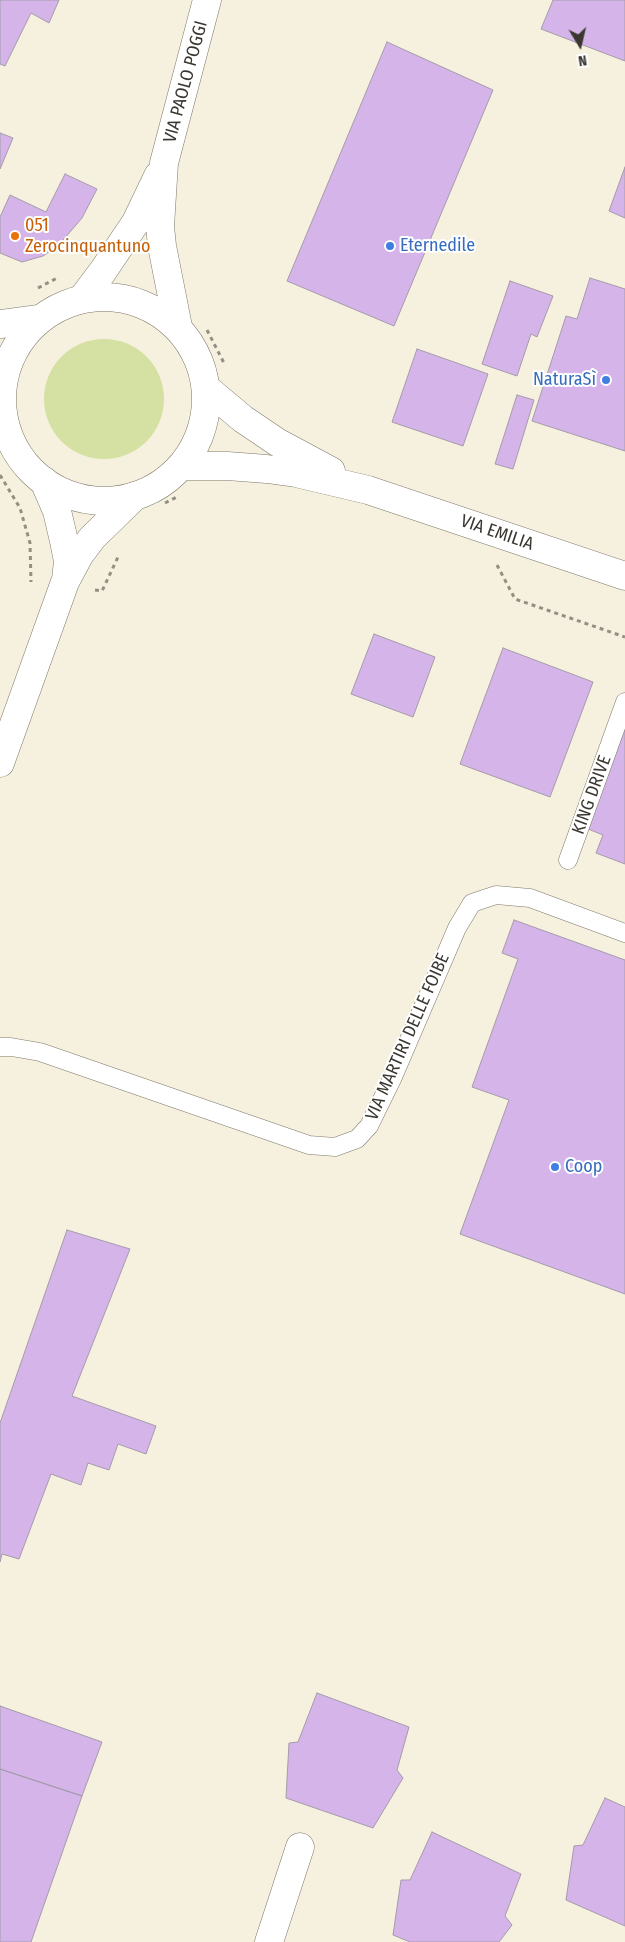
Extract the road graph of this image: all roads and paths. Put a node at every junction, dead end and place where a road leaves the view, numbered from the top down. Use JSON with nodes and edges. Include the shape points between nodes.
{"nodes":[{"id":1,"x":207,"y":0,"type":"edge"},
{"id":2,"x":164,"y":163,"type":"junction"},
{"id":3,"x":62,"y":274,"type":"dead end"},
{"id":4,"x":34,"y":290,"type":"dead end"},
{"id":5,"x":82,"y":299,"type":"junction"},
{"id":6,"x":39,"y":319,"type":"junction"},
{"id":7,"x":0,"y":324,"type":"edge"},
{"id":8,"x":190,"y":325,"type":"junction"},
{"id":9,"x":227,"y":370,"type":"dead end"},
{"id":10,"x":206,"y":388,"type":"junction"},
{"id":11,"x":2,"y":413,"type":"edge"},
{"id":12,"x":181,"y":466,"type":"junction"},
{"id":13,"x":0,"y":476,"type":"edge"},
{"id":14,"x":44,"y":481,"type":"junction"},
{"id":15,"x":368,"y":490,"type":"junction"},
{"id":16,"x":135,"y":496,"type":"junction"},
{"id":17,"x":181,"y":496,"type":"dead end"},
{"id":18,"x":164,"y":504,"type":"dead end"},
{"id":19,"x":120,"y":553,"type":"dead end"},
{"id":20,"x":496,"y":564,"type":"dead end"},
{"id":21,"x":625,"y":576,"type":"edge"},
{"id":22,"x":65,"y":582,"type":"junction"},
{"id":23,"x":31,"y":583,"type":"dead end"},
{"id":24,"x":102,"y":591,"type":"dead end"},
{"id":25,"x":625,"y":637,"type":"edge"},
{"id":26,"x":625,"y":702,"type":"edge"},
{"id":27,"x":0,"y":763,"type":"edge"},
{"id":28,"x":568,"y":860,"type":"dead end"},
{"id":29,"x":625,"y":933,"type":"edge"},
{"id":30,"x":0,"y":1047,"type":"edge"},
{"id":31,"x":300,"y":1848,"type":"dead end"},
{"id":32,"x":269,"y":1942,"type":"edge"}],
"edges":[{"from":1,"to":2,"type":"main road","name":"VIA PAOLO POGGI"},
{"from":2,"to":5,"type":"main road","name":"VIA PAOLO POGGI","via":[[136,222]]},
{"from":2,"to":8,"type":"main road","name":"VIA PAOLO POGGI","via":[[161,239]]},
{"from":3,"to":4,"type":"path"},
{"from":5,"to":6,"type":"main road"},
{"from":5,"to":8,"type":"main road","via":[[105,296],[130,300]]},
{"from":6,"to":7,"type":"main road"},
{"from":6,"to":11,"type":"main road","via":[[20,341],[8,362]]},
{"from":8,"to":9,"type":"path"},
{"from":8,"to":10,"type":"main road"},
{"from":10,"to":12,"type":"main road","via":[[202,429]]},
{"from":10,"to":15,"type":"main road","name":"VIA EMILIA","via":[[277,442]]},
{"from":11,"to":14,"type":"main road","via":[[20,457]]},
{"from":12,"to":15,"type":"main road","name":"VIA EMILIA","via":[[266,469]]},
{"from":12,"to":16,"type":"main road","via":[[162,483]]},
{"from":13,"to":23,"type":"path","via":[[20,508],[25,525],[30,543]]},
{"from":14,"to":16,"type":"main road","via":[[64,492],[88,499],[112,500]]},
{"from":14,"to":22,"type":"main road","via":[[64,541],[68,561]]},
{"from":15,"to":21,"type":"main road","name":"VIA EMILIA"},
{"from":16,"to":22,"type":"main road","via":[[92,538]]},
{"from":17,"to":18,"type":"path"},
{"from":19,"to":24,"type":"path"},
{"from":20,"to":25,"type":"path","via":[[515,599]]},
{"from":22,"to":27,"type":"main road"},
{"from":26,"to":28,"type":"lane","name":"KING DRIVE"},
{"from":29,"to":30,"type":"lane","name":"VIA MARTIRI DELLE FOIBE","via":[[530,898],[496,895],[472,903],[457,928],[369,1126],[356,1139],[335,1147],[309,1145],[40,1052]]},
{"from":31,"to":32,"type":"main road"}]}
